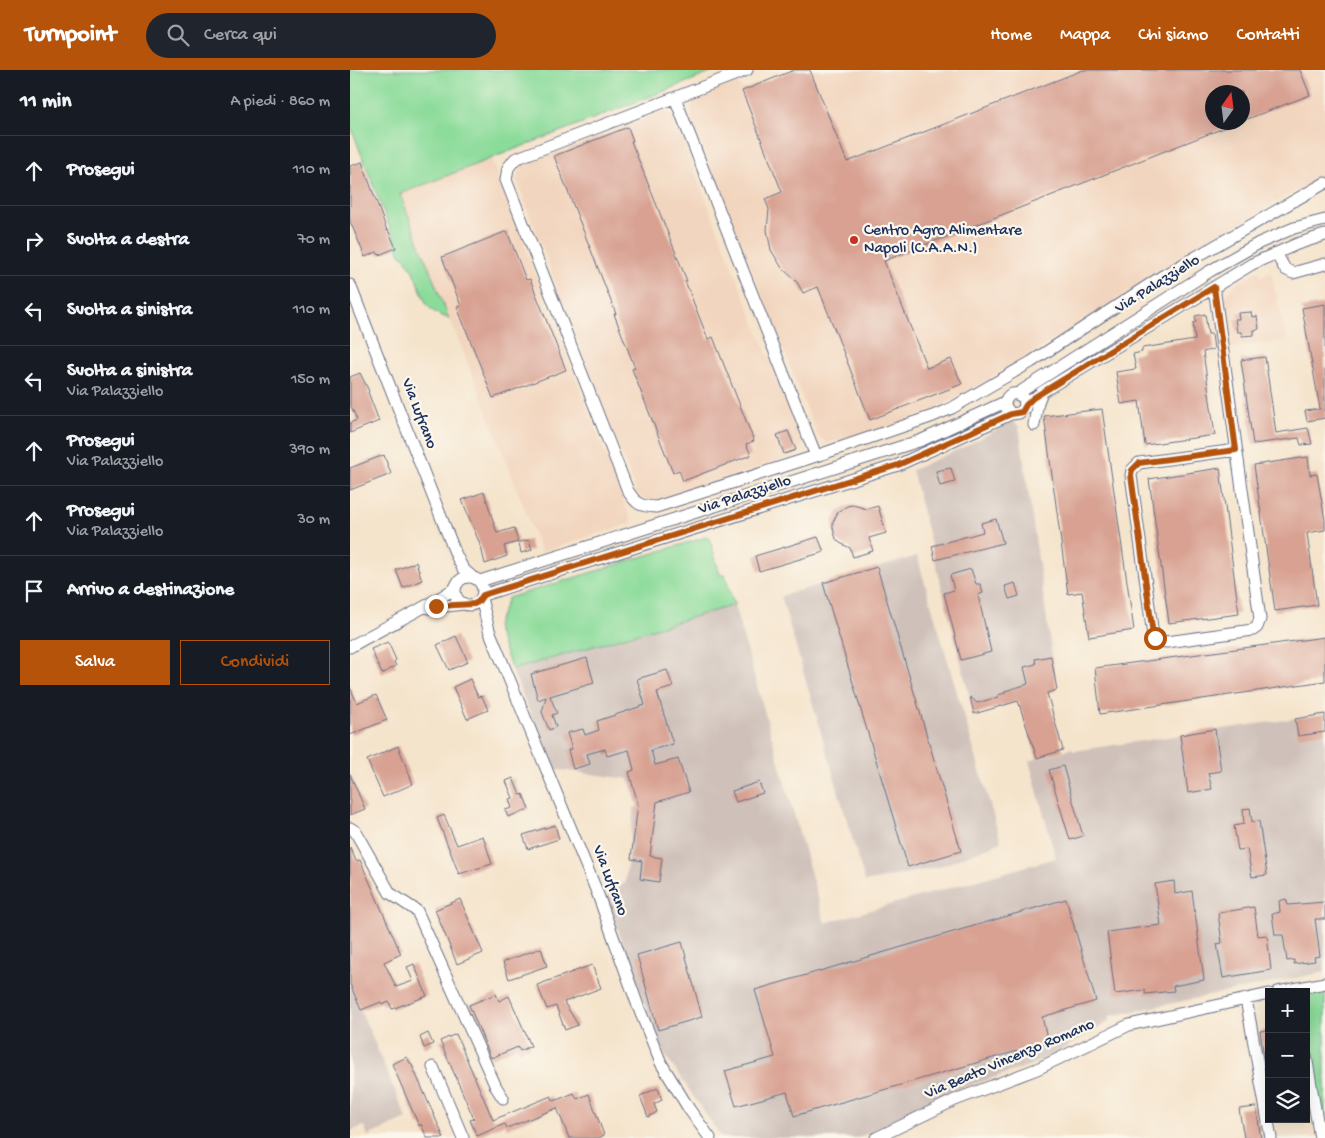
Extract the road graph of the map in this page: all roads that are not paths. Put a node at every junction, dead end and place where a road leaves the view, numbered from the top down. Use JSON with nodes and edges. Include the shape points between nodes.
{"nodes":[{"id":1,"x":747,"y":70,"type":"edge"},
{"id":2,"x":675,"y":98,"type":"junction"},
{"id":3,"x":1325,"y":183,"type":"edge"},
{"id":4,"x":1325,"y":220,"type":"edge"},
{"id":5,"x":1325,"y":235,"type":"edge"},
{"id":6,"x":1276,"y":253,"type":"junction"},
{"id":7,"x":1325,"y":264,"type":"edge"},
{"id":8,"x":350,"y":285,"type":"edge"},
{"id":9,"x":1214,"y":287,"type":"junction"},
{"id":10,"x":1042,"y":392,"type":"junction"},
{"id":11,"x":1017,"y":394,"type":"junction"},
{"id":12,"x":1005,"y":402,"type":"junction"},
{"id":13,"x":1019,"y":411,"type":"junction"},
{"id":14,"x":1034,"y":425,"type":"dead end"},
{"id":15,"x":1236,"y":450,"type":"junction"},
{"id":16,"x":816,"y":456,"type":"junction"},
{"id":17,"x":456,"y":555,"type":"junction"},
{"id":18,"x":475,"y":579,"type":"junction"},
{"id":19,"x":457,"y":584,"type":"junction"},
{"id":20,"x":482,"y":597,"type":"junction"},
{"id":21,"x":467,"y":604,"type":"junction"},
{"id":22,"x":422,"y":609,"type":"junction"},
{"id":23,"x":488,"y":630,"type":"junction"},
{"id":24,"x":350,"y":647,"type":"edge"},
{"id":25,"x":350,"y":828,"type":"edge"},
{"id":26,"x":1325,"y":982,"type":"edge"},
{"id":27,"x":1302,"y":988,"type":"edge"},
{"id":28,"x":1265,"y":995,"type":"edge"},
{"id":29,"x":1246,"y":998,"type":"junction"},
{"id":30,"x":433,"y":1066,"type":"dead end"},
{"id":31,"x":1310,"y":1078,"type":"edge"},
{"id":32,"x":503,"y":1098,"type":"dead end"},
{"id":33,"x":464,"y":1138,"type":"edge"},
{"id":34,"x":710,"y":1138,"type":"edge"},
{"id":35,"x":876,"y":1138,"type":"edge"},
{"id":36,"x":1271,"y":1138,"type":"edge"},
{"id":37,"x":1320,"y":1138,"type":"edge"}],
"edges":[{"from":1,"to":2,"type":"street"},
{"from":2,"to":16,"type":"street"},
{"from":2,"to":16,"type":"street","via":[[515,159],[508,168],[506,180],[628,491],[635,502],[656,507]]},
{"from":3,"to":16,"type":"street","via":[[1162,278],[952,408]]},
{"from":4,"to":11,"type":"street","name":"Via Palazziello","via":[[1288,230],[1259,243]]},
{"from":5,"to":6,"type":"street","name":"Via Palazziello"},
{"from":6,"to":7,"type":"street","via":[[1289,272]]},
{"from":6,"to":9,"type":"street","name":"Via Palazziello"},
{"from":8,"to":17,"type":"street","name":"Via Lufrano"},
{"from":9,"to":10,"type":"street","name":"Via Palazziello"},
{"from":9,"to":15,"type":"street"},
{"from":10,"to":13,"type":"street","name":"Via Palazziello"},
{"from":10,"to":14,"type":"street"},
{"from":11,"to":12,"type":"street","via":[[1011,394]]},
{"from":11,"to":13,"type":"street","via":[[1024,398]]},
{"from":12,"to":13,"type":"street","via":[[1006,409]]},
{"from":12,"to":18,"type":"street","name":"Via Palazziello","via":[[922,440]]},
{"from":13,"to":20,"type":"street","name":"Via Palazziello","via":[[898,465]]},
{"from":15,"to":15,"type":"street","via":[[1259,623],[1253,630],[1161,641],[1153,635],[1132,470],[1139,463]]},
{"from":17,"to":18,"type":"street","via":[[463,569]]},
{"from":17,"to":19,"type":"street"},
{"from":18,"to":19,"type":"street","via":[[462,578]]},
{"from":18,"to":20,"type":"street","via":[[483,588]]},
{"from":19,"to":21,"type":"street","via":[[456,597]]},
{"from":19,"to":22,"type":"street"},
{"from":20,"to":21,"type":"street","via":[[478,602]]},
{"from":20,"to":23,"type":"street","name":"Via Lufrano"},
{"from":21,"to":22,"type":"street"},
{"from":21,"to":23,"type":"street","name":"Via Lufrano"},
{"from":22,"to":24,"type":"street"},
{"from":23,"to":34,"type":"street","name":"Via Lufrano","via":[[597,892],[661,1063]]},
{"from":25,"to":32,"type":"street","via":[[355,831],[390,893],[418,911]]},
{"from":26,"to":27,"type":"street"},
{"from":28,"to":29,"type":"street","name":"Via Beato Vincenzo Romano"},
{"from":29,"to":35,"type":"street","name":"Via Beato Vincenzo Romano","via":[[1129,1025],[1037,1069],[956,1100]]},
{"from":29,"to":36,"type":"street"},
{"from":30,"to":33,"type":"street"},
{"from":31,"to":37,"type":"street"}]}
